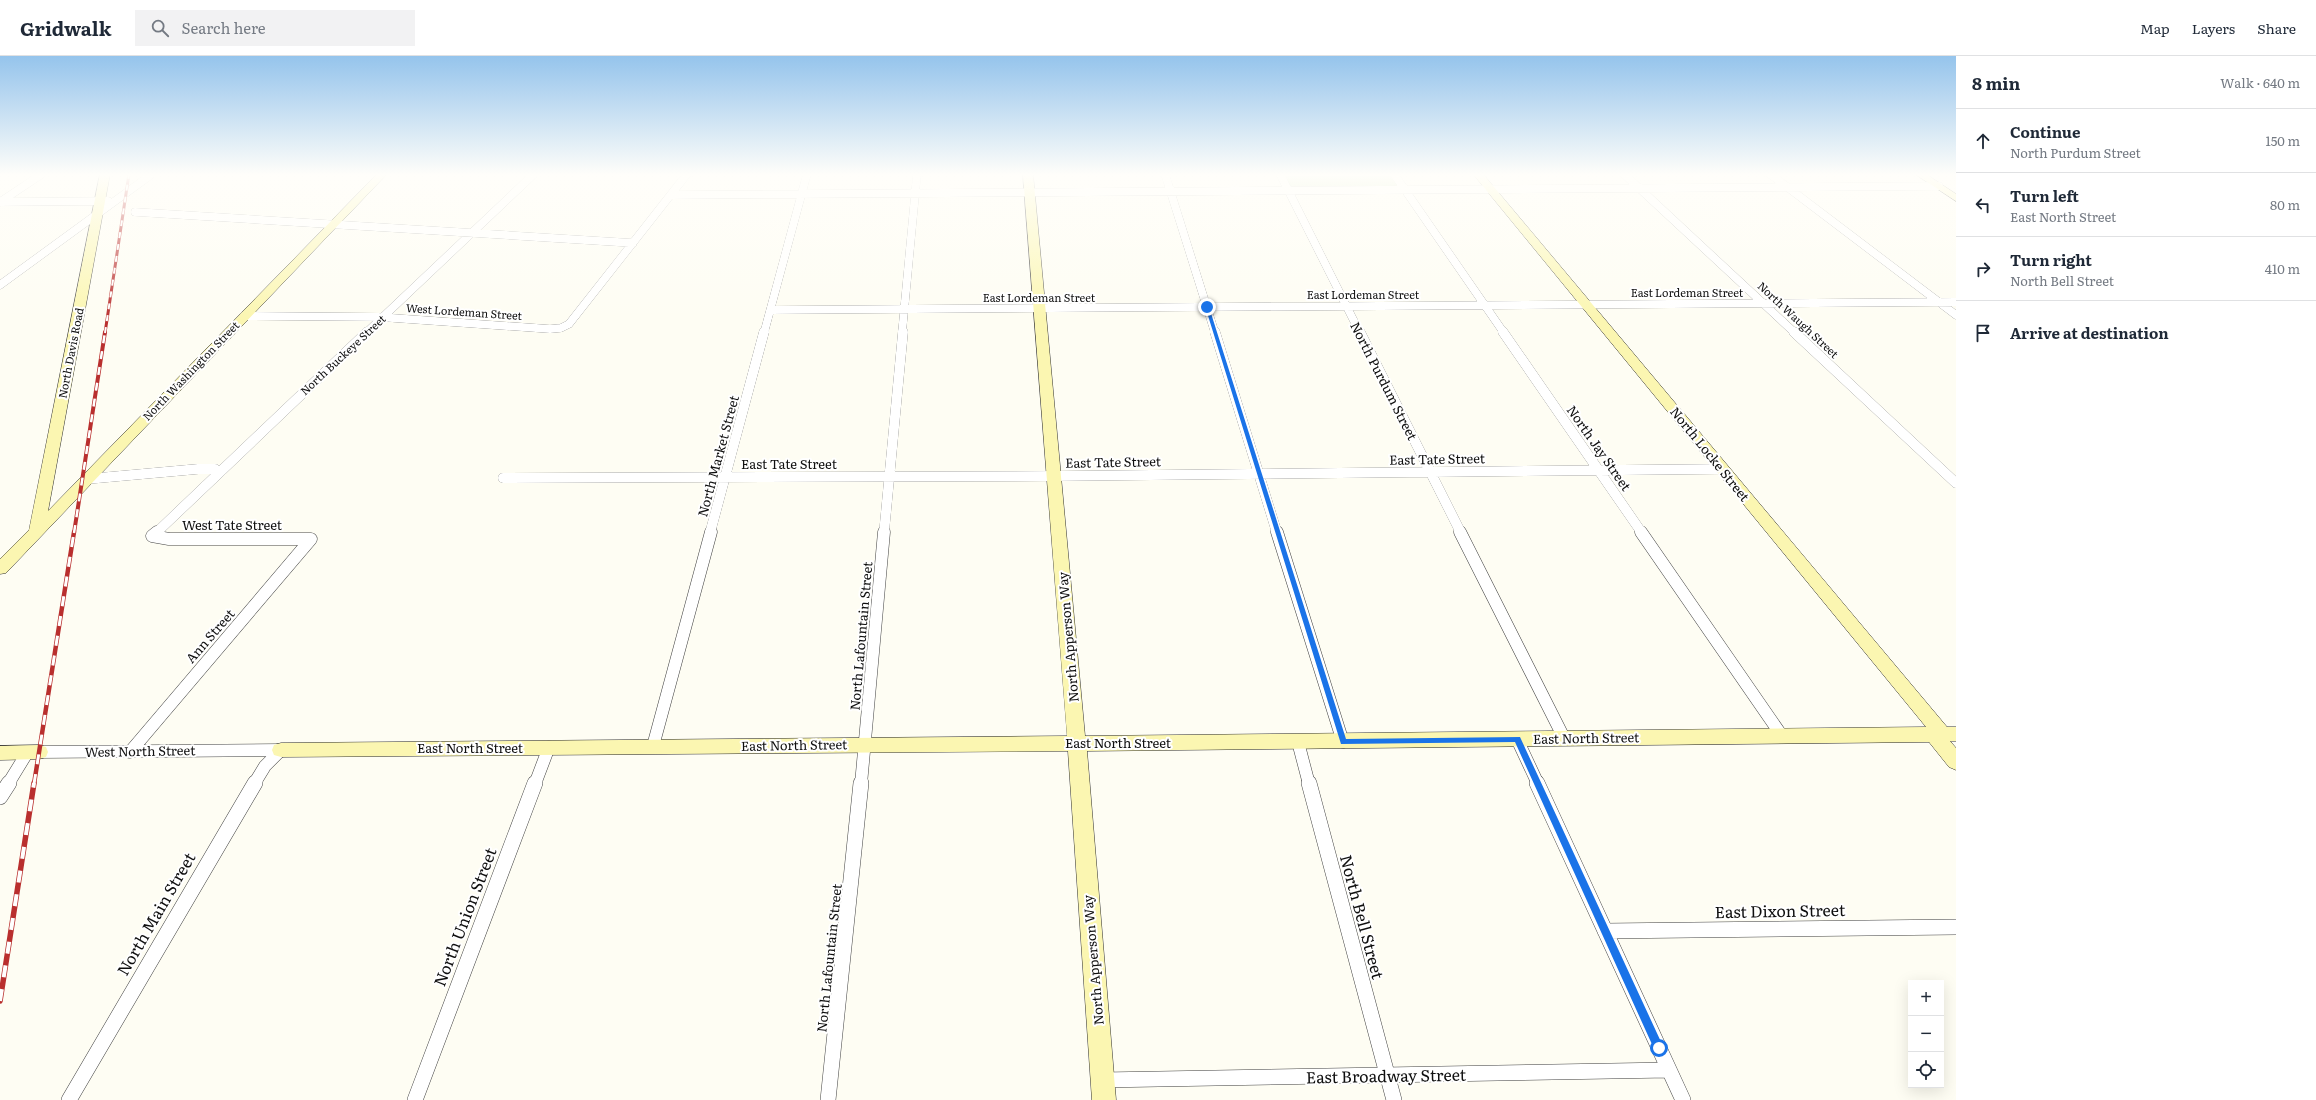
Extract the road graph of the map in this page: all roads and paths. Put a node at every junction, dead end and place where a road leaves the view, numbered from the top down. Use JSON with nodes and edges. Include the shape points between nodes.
{"nodes":[{"id":1,"x":79,"y":223,"type":"edge"},
{"id":2,"x":96,"y":223,"type":"edge"},
{"id":3,"x":313,"y":223,"type":"edge"},
{"id":4,"x":483,"y":223,"type":"edge"},
{"id":5,"x":649,"y":223,"type":"edge"},
{"id":6,"x":794,"y":223,"type":"edge"},
{"id":7,"x":912,"y":223,"type":"edge"},
{"id":8,"x":1032,"y":223,"type":"edge"},
{"id":9,"x":1180,"y":223,"type":"edge"},
{"id":10,"x":1304,"y":223,"type":"edge"},
{"id":11,"x":1428,"y":223,"type":"edge"},
{"id":12,"x":1518,"y":223,"type":"edge"},
{"id":13,"x":1676,"y":223,"type":"edge"},
{"id":14,"x":1834,"y":223,"type":"edge"},
{"id":15,"x":334,"y":224,"type":"junction"},
{"id":16,"x":473,"y":232,"type":"junction"},
{"id":17,"x":633,"y":243,"type":"junction"},
{"id":18,"x":0,"y":285,"type":"edge"},
{"id":19,"x":1938,"y":302,"type":"junction"},
{"id":20,"x":1956,"y":302,"type":"edge"},
{"id":21,"x":1762,"y":303,"type":"junction"},
{"id":22,"x":1585,"y":304,"type":"junction"},
{"id":23,"x":1485,"y":305,"type":"junction"},
{"id":24,"x":1346,"y":306,"type":"junction"},
{"id":25,"x":1207,"y":307,"type":"junction"},
{"id":26,"x":1040,"y":309,"type":"junction"},
{"id":27,"x":770,"y":310,"type":"junction"},
{"id":28,"x":904,"y":310,"type":"junction"},
{"id":29,"x":1956,"y":315,"type":"edge"},
{"id":30,"x":244,"y":316,"type":"junction"},
{"id":31,"x":384,"y":318,"type":"junction"},
{"id":32,"x":1722,"y":469,"type":"junction"},
{"id":33,"x":1599,"y":470,"type":"junction"},
{"id":34,"x":1429,"y":472,"type":"junction"},
{"id":35,"x":1259,"y":473,"type":"junction"},
{"id":36,"x":217,"y":475,"type":"junction"},
{"id":37,"x":889,"y":476,"type":"junction"},
{"id":38,"x":1054,"y":476,"type":"junction"},
{"id":39,"x":503,"y":478,"type":"dead end"},
{"id":40,"x":726,"y":478,"type":"junction"},
{"id":41,"x":87,"y":479,"type":"junction"},
{"id":42,"x":1956,"y":483,"type":"edge"},
{"id":43,"x":36,"y":532,"type":"junction"},
{"id":44,"x":152,"y":536,"type":"joint"},
{"id":45,"x":312,"y":539,"type":"joint"},
{"id":46,"x":0,"y":569,"type":"edge"},
{"id":47,"x":1944,"y":734,"type":"edge"},
{"id":48,"x":1782,"y":736,"type":"junction"},
{"id":49,"x":1564,"y":738,"type":"junction"},
{"id":50,"x":1517,"y":739,"type":"junction"},
{"id":51,"x":1298,"y":742,"type":"junction"},
{"id":52,"x":1343,"y":742,"type":"junction"},
{"id":53,"x":1076,"y":743,"type":"junction"},
{"id":54,"x":865,"y":744,"type":"junction"},
{"id":55,"x":653,"y":746,"type":"junction"},
{"id":56,"x":549,"y":747,"type":"junction"},
{"id":57,"x":281,"y":750,"type":"junction"},
{"id":58,"x":33,"y":752,"type":"junction"},
{"id":59,"x":130,"y":752,"type":"junction"},
{"id":60,"x":0,"y":753,"type":"edge"},
{"id":61,"x":1956,"y":762,"type":"edge"},
{"id":62,"x":0,"y":797,"type":"edge"},
{"id":63,"x":1956,"y":927,"type":"edge"},
{"id":64,"x":1605,"y":931,"type":"junction"},
{"id":65,"x":1669,"y":1070,"type":"junction"},
{"id":66,"x":1387,"y":1076,"type":"junction"},
{"id":67,"x":1103,"y":1090,"type":"edge"},
{"id":68,"x":69,"y":1100,"type":"edge"},
{"id":69,"x":415,"y":1100,"type":"edge"},
{"id":70,"x":828,"y":1100,"type":"edge"},
{"id":71,"x":1394,"y":1100,"type":"edge"},
{"id":72,"x":1683,"y":1100,"type":"edge"}],
"edges":[{"from":1,"to":18,"type":"street"},
{"from":2,"to":43,"type":"street","name":"North Davis Road"},
{"from":3,"to":15,"type":"street"},
{"from":4,"to":16,"type":"street","name":"North Buckeye Street"},
{"from":5,"to":17,"type":"street"},
{"from":6,"to":27,"type":"street","name":"North Market Street"},
{"from":7,"to":28,"type":"street","name":"North Lafountain Street"},
{"from":8,"to":26,"type":"street","name":"North Apperson Way"},
{"from":9,"to":25,"type":"street"},
{"from":10,"to":24,"type":"street","name":"North Purdum Street"},
{"from":11,"to":23,"type":"street","name":"North Jay Street"},
{"from":12,"to":22,"type":"street","name":"North Locke Street"},
{"from":13,"to":21,"type":"street","name":"North Waugh Street"},
{"from":14,"to":19,"type":"street"},
{"from":15,"to":16,"type":"street"},
{"from":15,"to":30,"type":"street","name":"North Washington Street"},
{"from":16,"to":17,"type":"street"},
{"from":16,"to":31,"type":"street","name":"North Buckeye Street"},
{"from":17,"to":31,"type":"street","name":"West Lordeman Street","via":[[569,324],[562,328]]},
{"from":19,"to":20,"type":"street","name":"East Lordeman Street"},
{"from":19,"to":21,"type":"street","name":"East Lordeman Street"},
{"from":19,"to":29,"type":"street"},
{"from":21,"to":22,"type":"street","name":"East Lordeman Street"},
{"from":21,"to":42,"type":"street","name":"North Waugh Street"},
{"from":22,"to":23,"type":"street","name":"East Lordeman Street"},
{"from":22,"to":32,"type":"street","name":"North Locke Street"},
{"from":23,"to":24,"type":"street","name":"East Lordeman Street"},
{"from":23,"to":33,"type":"street","name":"North Jay Street"},
{"from":24,"to":25,"type":"street","name":"East Lordeman Street"},
{"from":24,"to":34,"type":"street","name":"North Purdum Street"},
{"from":25,"to":26,"type":"street","name":"East Lordeman Street"},
{"from":25,"to":35,"type":"street"},
{"from":26,"to":28,"type":"street","name":"East Lordeman Street"},
{"from":26,"to":38,"type":"street","name":"North Apperson Way"},
{"from":27,"to":28,"type":"street","name":"East Lordeman Street"},
{"from":27,"to":40,"type":"street","name":"North Market Street"},
{"from":28,"to":37,"type":"street","name":"North Lafountain Street"},
{"from":30,"to":31,"type":"street","name":"West Lordeman Street"},
{"from":30,"to":41,"type":"street","name":"North Washington Street"},
{"from":31,"to":36,"type":"street","name":"North Buckeye Street"},
{"from":32,"to":33,"type":"street","name":"East Tate Street"},
{"from":32,"to":47,"type":"street","name":"North Locke Street"},
{"from":33,"to":34,"type":"street","name":"East Tate Street"},
{"from":33,"to":48,"type":"street","name":"North Jay Street"},
{"from":34,"to":35,"type":"street","name":"East Tate Street"},
{"from":34,"to":49,"type":"street","name":"North Purdum Street"},
{"from":35,"to":38,"type":"street","name":"East Tate Street"},
{"from":35,"to":52,"type":"street"},
{"from":36,"to":41,"type":"street","via":[[215,469],[198,469]]},
{"from":36,"to":44,"type":"street","name":"North Buckeye Street"},
{"from":37,"to":38,"type":"street","name":"East Tate Street"},
{"from":37,"to":40,"type":"street","name":"East Tate Street"},
{"from":37,"to":54,"type":"street","name":"North Lafountain Street"},
{"from":38,"to":53,"type":"street","name":"North Apperson Way"},
{"from":39,"to":40,"type":"street","name":"East Tate Street"},
{"from":40,"to":55,"type":"street","name":"North Market Street"},
{"from":41,"to":43,"type":"street","name":"North Washington Street"},
{"from":43,"to":46,"type":"street","name":"North Washington Street"},
{"from":44,"to":45,"type":"street","name":"West Tate Street","via":[[169,539]]},
{"from":45,"to":59,"type":"street","name":"Ann Street"},
{"from":47,"to":48,"type":"street","name":"East North Street"},
{"from":47,"to":61,"type":"street","name":"North Locke Street"},
{"from":48,"to":49,"type":"street","name":"East North Street"},
{"from":49,"to":50,"type":"street","name":"East North Street"},
{"from":50,"to":52,"type":"street","name":"East North Street"},
{"from":50,"to":64,"type":"street"},
{"from":51,"to":52,"type":"street","name":"East North Street"},
{"from":51,"to":53,"type":"street","name":"East North Street"},
{"from":51,"to":66,"type":"street","name":"North Bell Street"},
{"from":53,"to":54,"type":"street","name":"East North Street"},
{"from":53,"to":67,"type":"street","name":"North Apperson Way"},
{"from":54,"to":55,"type":"street","name":"East North Street"},
{"from":54,"to":70,"type":"street","name":"North Lafountain Street"},
{"from":55,"to":56,"type":"street","name":"East North Street"},
{"from":56,"to":57,"type":"street","name":"East North Street"},
{"from":56,"to":69,"type":"street","name":"North Union Street"},
{"from":57,"to":59,"type":"street","name":"West North Street"},
{"from":57,"to":68,"type":"street","name":"North Main Street","via":[[265,766],[226,830]]},
{"from":58,"to":59,"type":"street","name":"West North Street"},
{"from":58,"to":60,"type":"street","name":"West North Street"},
{"from":58,"to":62,"type":"street"},
{"from":63,"to":64,"type":"street","name":"East Dixon Street"},
{"from":64,"to":65,"type":"street"},
{"from":65,"to":66,"type":"street","name":"East Broadway Street"},
{"from":65,"to":72,"type":"street"},
{"from":66,"to":67,"type":"street","name":"East Broadway Street"},
{"from":66,"to":71,"type":"street","name":"North Bell Street"}]}
